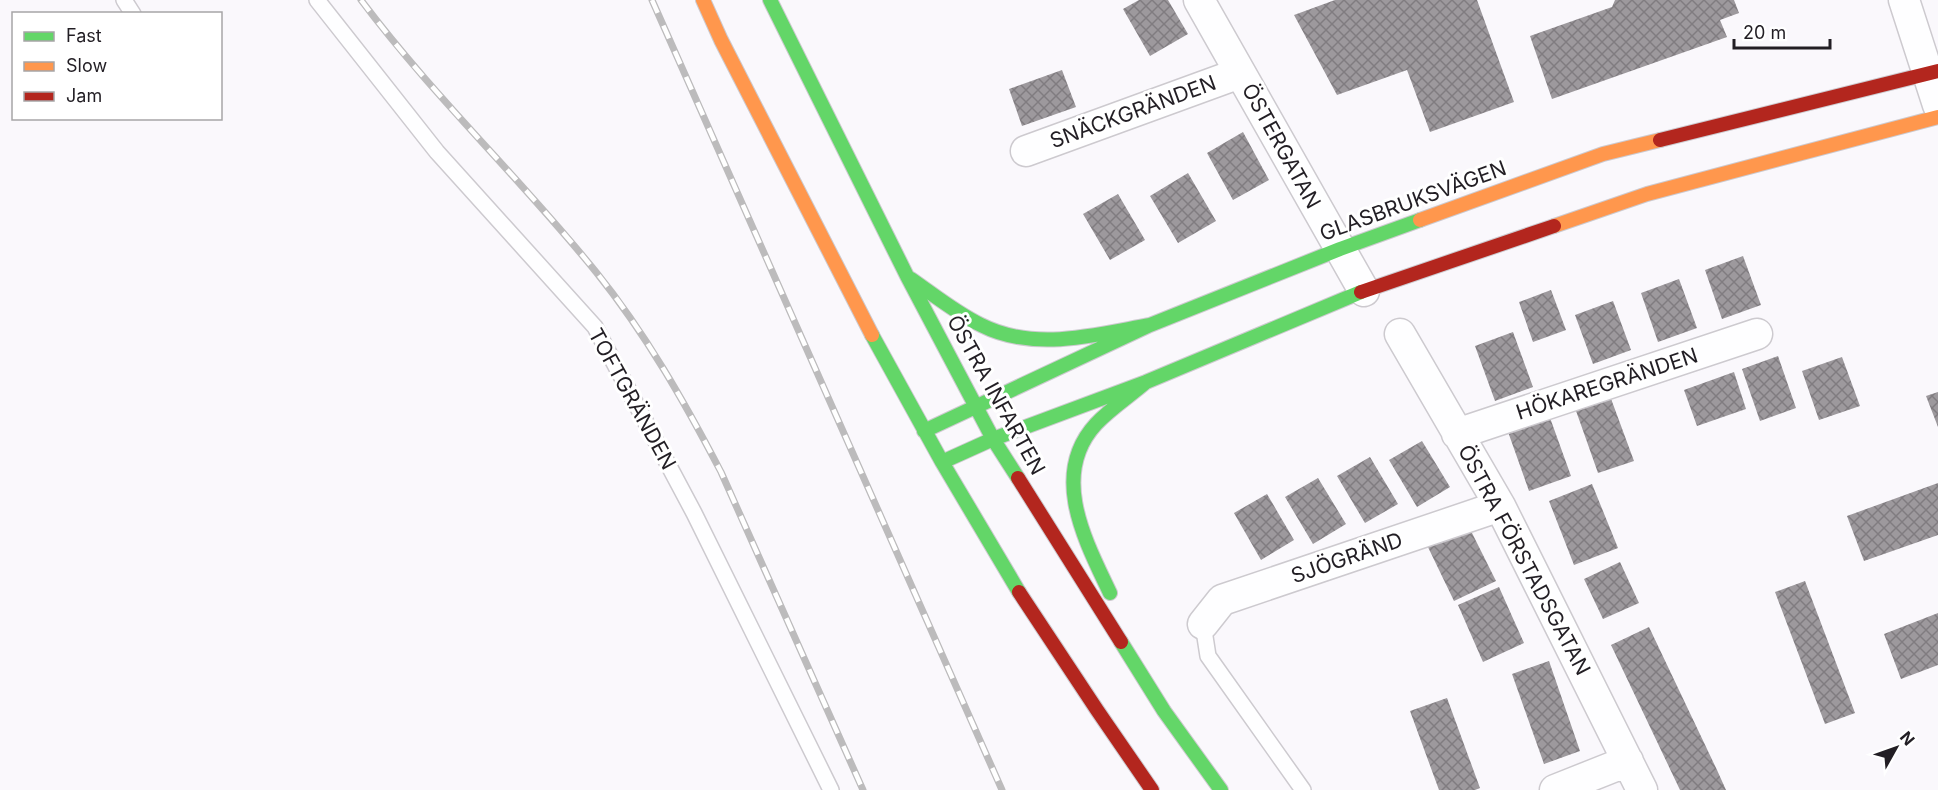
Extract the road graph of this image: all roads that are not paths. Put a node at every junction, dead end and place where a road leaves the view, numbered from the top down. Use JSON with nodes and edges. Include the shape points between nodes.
{"nodes":[{"id":1,"x":317,"y":0,"type":"edge"},
{"id":2,"x":703,"y":0,"type":"edge"},
{"id":3,"x":770,"y":0,"type":"edge"},
{"id":4,"x":1199,"y":0,"type":"edge"},
{"id":5,"x":1904,"y":0,"type":"edge"},
{"id":6,"x":1933,"y":72,"type":"edge"},
{"id":7,"x":1240,"y":73,"type":"junction"},
{"id":8,"x":1938,"y":105,"type":"edge"},
{"id":9,"x":1938,"y":117,"type":"edge"},
{"id":10,"x":1026,"y":151,"type":"dead end"},
{"id":11,"x":1340,"y":249,"type":"junction"},
{"id":12,"x":907,"y":276,"type":"junction"},
{"id":13,"x":1364,"y":291,"type":"junction"},
{"id":14,"x":1150,"y":325,"type":"junction"},
{"id":15,"x":1400,"y":334,"type":"dead end"},
{"id":16,"x":1757,"y":334,"type":"dead end"},
{"id":17,"x":1146,"y":382,"type":"junction"},
{"id":18,"x":975,"y":407,"type":"junction"},
{"id":19,"x":924,"y":430,"type":"junction"},
{"id":20,"x":1457,"y":434,"type":"junction"},
{"id":21,"x":993,"y":440,"type":"junction"},
{"id":22,"x":942,"y":462,"type":"junction"},
{"id":23,"x":1500,"y":506,"type":"junction"},
{"id":24,"x":1203,"y":624,"type":"joint"},
{"id":25,"x":1164,"y":711,"type":"junction"},
{"id":26,"x":1628,"y":761,"type":"junction"},
{"id":27,"x":831,"y":790,"type":"edge"},
{"id":28,"x":1152,"y":790,"type":"edge"},
{"id":29,"x":1221,"y":790,"type":"edge"},
{"id":30,"x":1302,"y":790,"type":"edge"},
{"id":31,"x":1555,"y":790,"type":"edge"},
{"id":32,"x":1642,"y":790,"type":"edge"}],
"edges":[{"from":1,"to":27,"type":"lane","name":"TOFTGRÄNDEN","via":[[437,152],[596,327],[694,513]]},
{"from":2,"to":19,"type":"main road"},
{"from":3,"to":12,"type":"main road","name":"ÖSTRA INFARTEN"},
{"from":4,"to":7,"type":"street","name":"ÖSTERGATAN"},
{"from":5,"to":6,"type":"street"},
{"from":6,"to":8,"type":"street"},
{"from":6,"to":11,"type":"main road","name":"GLASBRUKSVÄGEN","via":[[1603,154]]},
{"from":7,"to":10,"type":"street","name":"SNÄCKGRÄNDEN"},
{"from":7,"to":11,"type":"street","name":"ÖSTERGATAN"},
{"from":9,"to":13,"type":"main road","via":[[1647,194]]},
{"from":11,"to":13,"type":"street","name":"ÖSTERGATAN"},
{"from":11,"to":14,"type":"main road","name":"GLASBRUKSVÄGEN"},
{"from":12,"to":14,"type":"main road","via":[[993,331],[1025,339],[1058,340]]},
{"from":12,"to":18,"type":"main road","name":"ÖSTRA INFARTEN"},
{"from":13,"to":17,"type":"main road"},
{"from":14,"to":18,"type":"main road","name":"GLASBRUKSVÄGEN"},
{"from":15,"to":20,"type":"street","name":"ÖSTRA FÖRSTADSGATAN"},
{"from":16,"to":20,"type":"street","name":"HÖKAREGRÄNDEN"},
{"from":17,"to":21,"type":"main road"},
{"from":17,"to":25,"type":"main road","via":[[1095,425],[1080,450],[1074,498],[1094,559]]},
{"from":18,"to":19,"type":"main road","name":"GLASBRUKSVÄGEN"},
{"from":18,"to":21,"type":"main road","name":"ÖSTRA INFARTEN"},
{"from":19,"to":22,"type":"main road"},
{"from":20,"to":23,"type":"street","name":"ÖSTRA FÖRSTADSGATAN"},
{"from":21,"to":22,"type":"main road"},
{"from":21,"to":25,"type":"main road","name":"ÖSTRA INFARTEN"},
{"from":22,"to":28,"type":"main road","via":[[1101,718]]},
{"from":23,"to":24,"type":"street","name":"SJÖGRÄND","via":[[1222,600]]},
{"from":23,"to":26,"type":"street","name":"ÖSTRA FÖRSTADSGATAN"},
{"from":24,"to":30,"type":"lane","via":[[1208,656]]},
{"from":25,"to":29,"type":"main road","name":"ÖSTRA INFARTEN"},
{"from":26,"to":31,"type":"street"},
{"from":26,"to":32,"type":"street","name":"ÖSTRA FÖRSTADSGATAN"}]}
